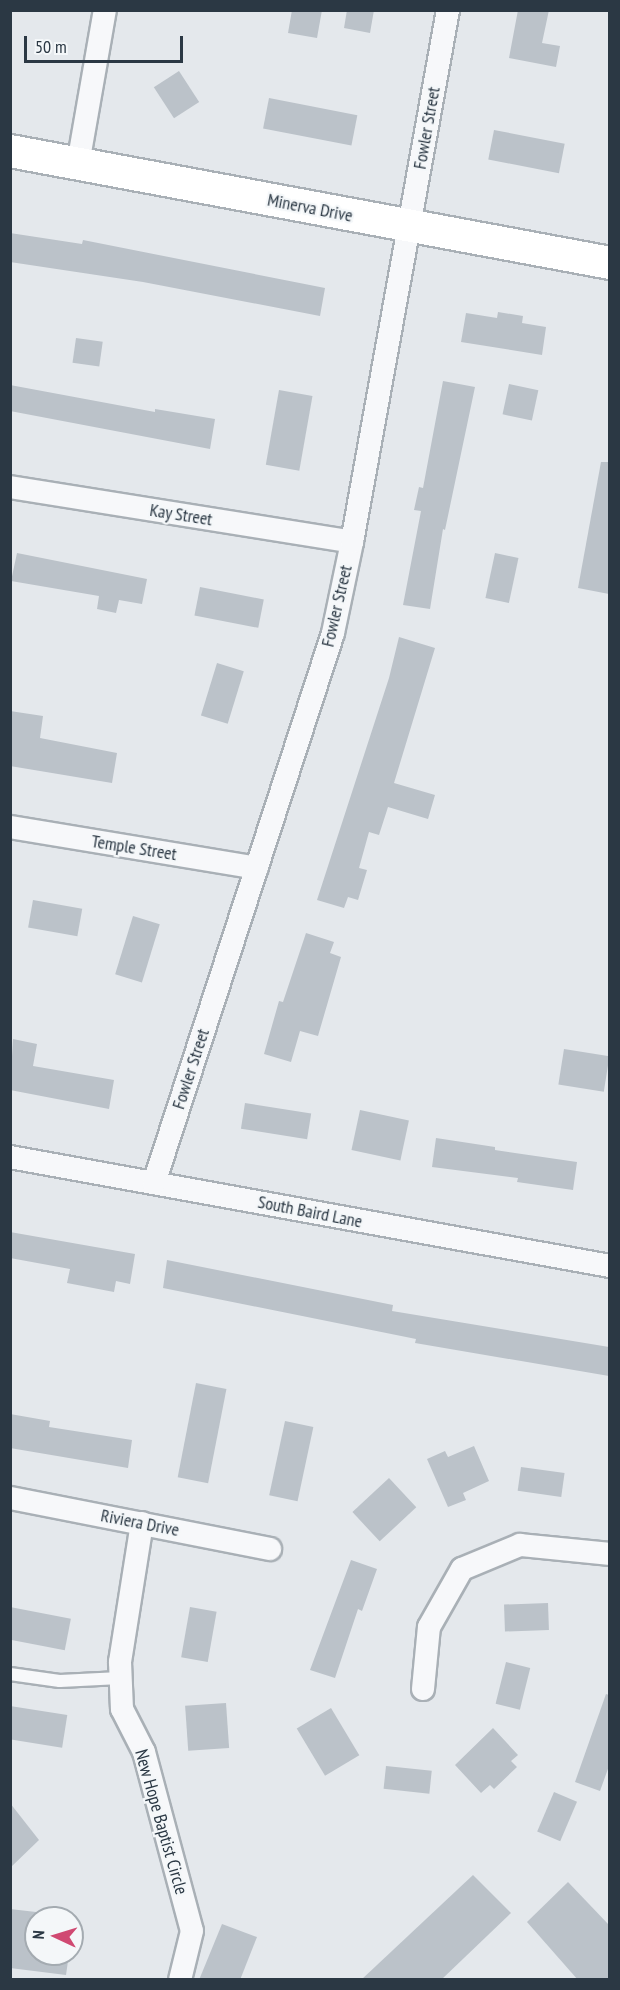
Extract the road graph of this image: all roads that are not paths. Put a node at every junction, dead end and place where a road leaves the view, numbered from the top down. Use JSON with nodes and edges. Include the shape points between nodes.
{"nodes":[{"id":1,"x":105,"y":10,"type":"edge"},
{"id":2,"x":448,"y":10,"type":"edge"},
{"id":3,"x":10,"y":151,"type":"edge"},
{"id":4,"x":78,"y":164,"type":"junction"},
{"id":5,"x":410,"y":227,"type":"junction"},
{"id":6,"x":609,"y":262,"type":"edge"},
{"id":7,"x":10,"y":487,"type":"edge"},
{"id":8,"x":352,"y":542,"type":"junction"},
{"id":9,"x":10,"y":827,"type":"edge"},
{"id":10,"x":257,"y":868,"type":"junction"},
{"id":11,"x":10,"y":1157,"type":"edge"},
{"id":12,"x":154,"y":1183,"type":"junction"},
{"id":13,"x":609,"y":1266,"type":"edge"},
{"id":14,"x":10,"y":1498,"type":"edge"},
{"id":15,"x":142,"y":1523,"type":"junction"},
{"id":16,"x":270,"y":1549,"type":"dead end"},
{"id":17,"x":609,"y":1554,"type":"edge"},
{"id":18,"x":10,"y":1674,"type":"edge"},
{"id":19,"x":120,"y":1678,"type":"junction"},
{"id":20,"x":423,"y":1689,"type":"dead end"},
{"id":21,"x":180,"y":1980,"type":"edge"}],
"edges":[{"from":1,"to":4,"type":"street"},
{"from":2,"to":5,"type":"street","name":"Fowler Street"},
{"from":3,"to":4,"type":"street","name":"Minerva Drive"},
{"from":4,"to":5,"type":"street","name":"Minerva Drive"},
{"from":5,"to":6,"type":"street","name":"Minerva Drive"},
{"from":5,"to":8,"type":"street","name":"Fowler Street"},
{"from":7,"to":8,"type":"street","name":"Kay Street"},
{"from":8,"to":10,"type":"street","name":"Fowler Street","via":[[333,633]]},
{"from":9,"to":10,"type":"street","name":"Temple Street"},
{"from":10,"to":12,"type":"street","name":"Fowler Street"},
{"from":11,"to":12,"type":"street","name":"South Baird Lane"},
{"from":12,"to":13,"type":"street","name":"South Baird Lane"},
{"from":14,"to":15,"type":"street","name":"Riviera Drive"},
{"from":15,"to":16,"type":"street","name":"Riviera Drive"},
{"from":15,"to":19,"type":"street","name":"New Hope Baptist Circle"},
{"from":17,"to":20,"type":"street","via":[[520,1545],[462,1569],[429,1627]]},
{"from":18,"to":19,"type":"lane","via":[[60,1681]]},
{"from":19,"to":21,"type":"street","name":"New Hope Baptist Circle","via":[[122,1709],[144,1752],[192,1931]]}]}
